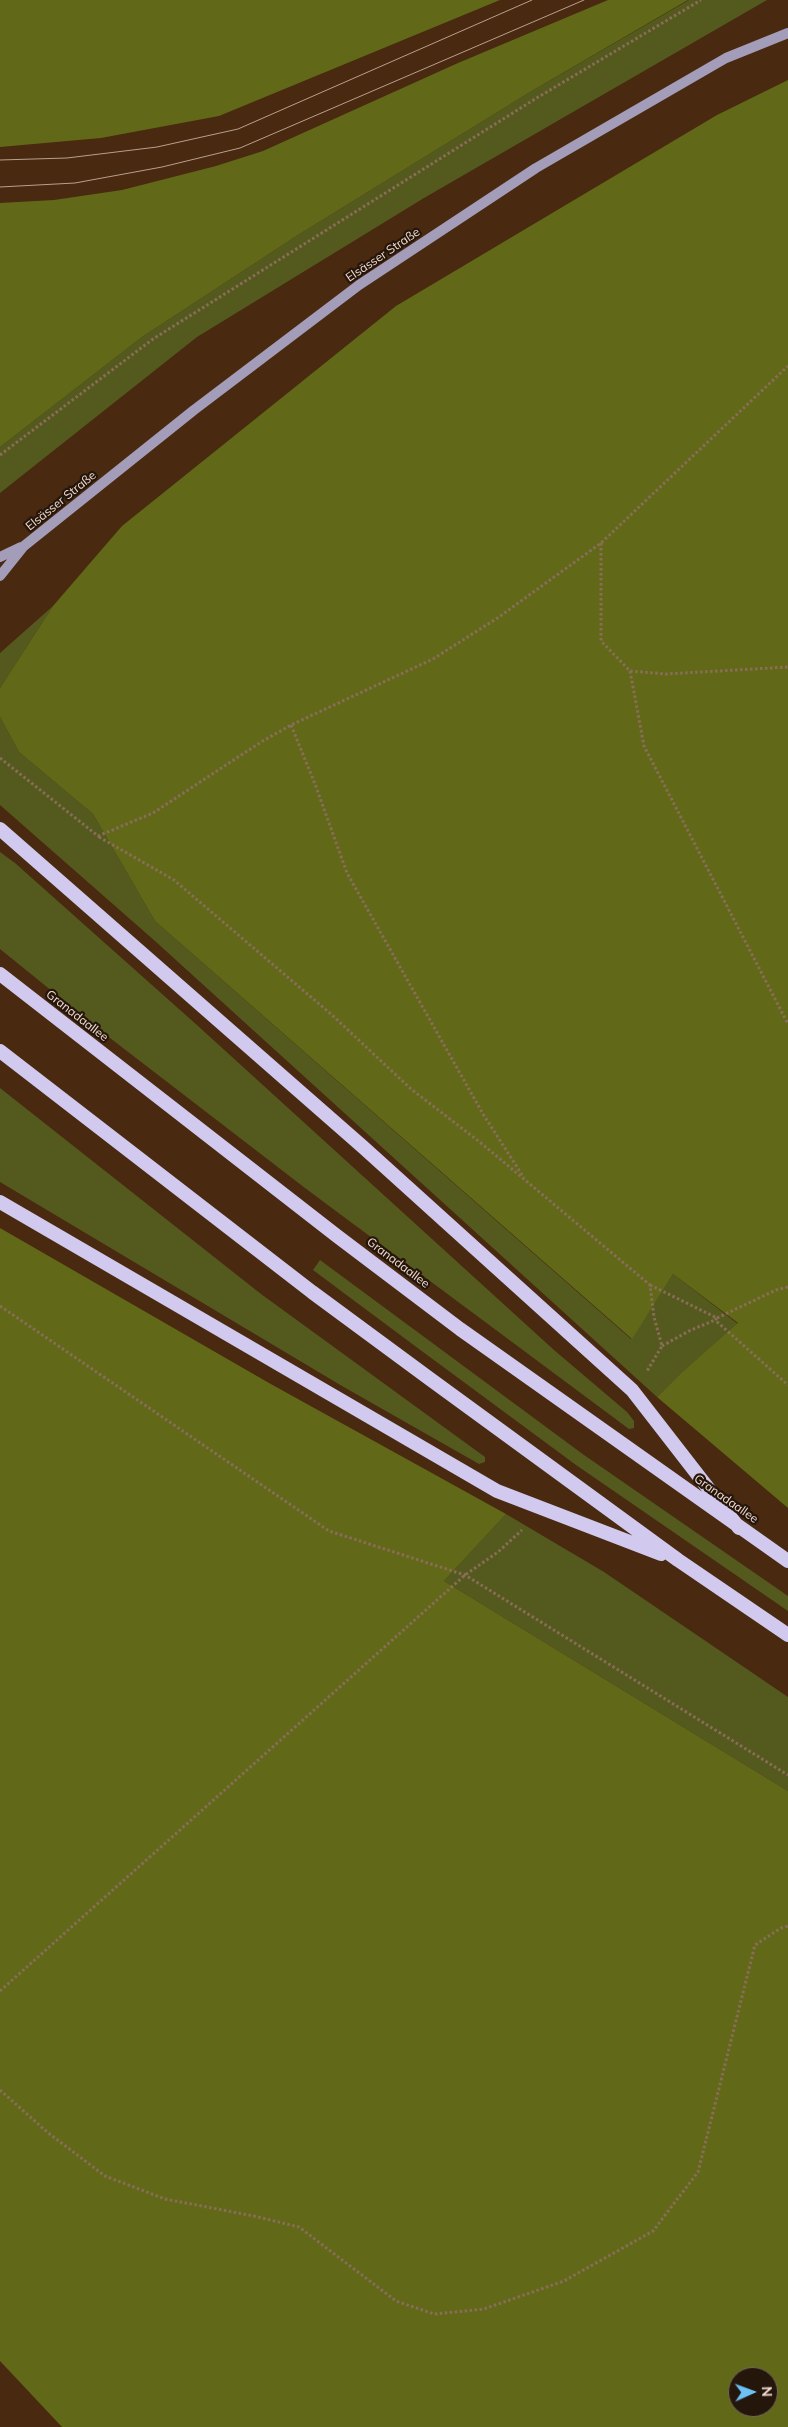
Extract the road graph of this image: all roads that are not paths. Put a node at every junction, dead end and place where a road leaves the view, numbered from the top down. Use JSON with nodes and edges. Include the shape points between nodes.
{"nodes":[{"id":1,"x":788,"y":33,"type":"edge"},
{"id":2,"x":24,"y":546,"type":"junction"},
{"id":3,"x":0,"y":557,"type":"edge"},
{"id":4,"x":0,"y":576,"type":"edge"},
{"id":5,"x":0,"y":829,"type":"edge"},
{"id":6,"x":0,"y":974,"type":"edge"},
{"id":7,"x":0,"y":1051,"type":"edge"},
{"id":8,"x":0,"y":1202,"type":"edge"},
{"id":9,"x":740,"y":1528,"type":"junction"},
{"id":10,"x":678,"y":1560,"type":"junction"},
{"id":11,"x":788,"y":1561,"type":"edge"},
{"id":12,"x":788,"y":1635,"type":"edge"}],
"edges":[{"from":1,"to":2,"type":"main road","name":"Elsässer Straße","via":[[726,58],[536,168],[376,275],[194,410]]},
{"from":2,"to":3,"type":"main road","name":"Elsässer Straße"},
{"from":2,"to":4,"type":"main road","name":"Elsässer Straße"},
{"from":5,"to":9,"type":"highway","via":[[364,1147],[632,1390]]},
{"from":6,"to":9,"type":"highway","name":"Granadaallee","via":[[345,1242]]},
{"from":7,"to":10,"type":"highway","via":[[312,1292]]},
{"from":8,"to":10,"type":"highway","via":[[497,1490]]},
{"from":9,"to":11,"type":"highway","name":"Granadaallee"},
{"from":10,"to":12,"type":"highway"}]}
